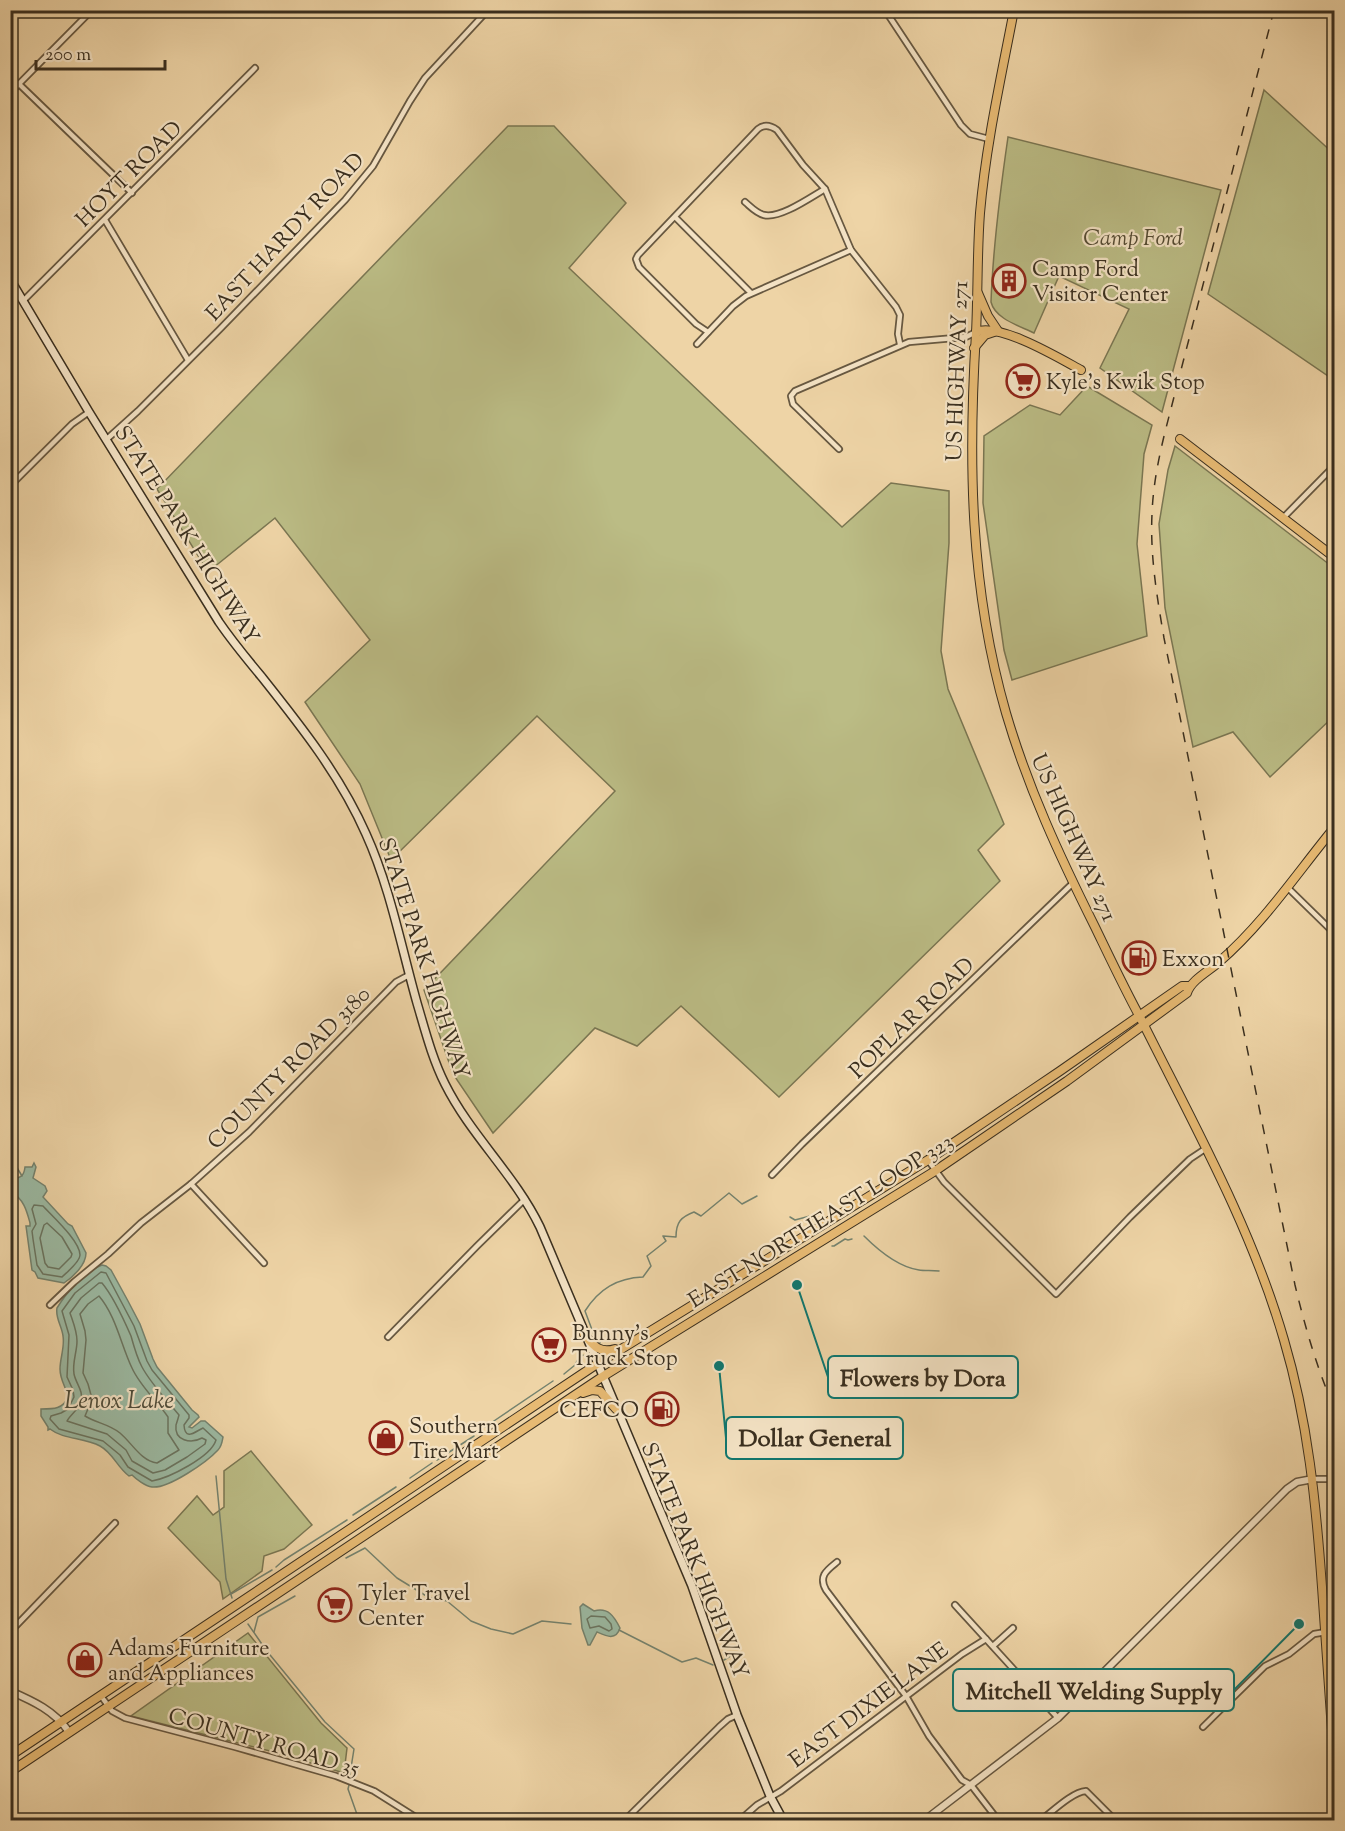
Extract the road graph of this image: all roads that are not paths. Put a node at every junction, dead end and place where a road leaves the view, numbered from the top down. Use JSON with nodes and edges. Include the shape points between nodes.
{"nodes":[{"id":1,"x":92,"y":10,"type":"edge"},
{"id":2,"x":488,"y":10,"type":"edge"},
{"id":3,"x":885,"y":10,"type":"edge"},
{"id":4,"x":1014,"y":10,"type":"edge"},
{"id":5,"x":255,"y":68,"type":"dead end"},
{"id":6,"x":20,"y":84,"type":"junction"},
{"id":7,"x":10,"y":93,"type":"edge"},
{"id":8,"x":989,"y":139,"type":"junction"},
{"id":9,"x":825,"y":189,"type":"junction"},
{"id":10,"x":132,"y":193,"type":"junction"},
{"id":11,"x":745,"y":202,"type":"dead end"},
{"id":12,"x":675,"y":217,"type":"junction"},
{"id":13,"x":105,"y":220,"type":"junction"},
{"id":14,"x":850,"y":250,"type":"junction"},
{"id":15,"x":10,"y":279,"type":"edge"},
{"id":16,"x":976,"y":291,"type":"junction"},
{"id":17,"x":751,"y":293,"type":"junction"},
{"id":18,"x":24,"y":300,"type":"junction"},
{"id":19,"x":998,"y":331,"type":"junction"},
{"id":20,"x":708,"y":332,"type":"junction"},
{"id":21,"x":976,"y":332,"type":"junction"},
{"id":22,"x":697,"y":344,"type":"dead end"},
{"id":23,"x":900,"y":344,"type":"junction"},
{"id":24,"x":974,"y":348,"type":"junction"},
{"id":25,"x":188,"y":360,"type":"junction"},
{"id":26,"x":1081,"y":370,"type":"dead end"},
{"id":27,"x":89,"y":412,"type":"junction"},
{"id":28,"x":1180,"y":439,"type":"dead end"},
{"id":29,"x":107,"y":440,"type":"junction"},
{"id":30,"x":839,"y":449,"type":"dead end"},
{"id":31,"x":1335,"y":466,"type":"edge"},
{"id":32,"x":10,"y":486,"type":"edge"},
{"id":33,"x":1283,"y":518,"type":"junction"},
{"id":34,"x":1335,"y":557,"type":"edge"},
{"id":35,"x":1335,"y":828,"type":"edge"},
{"id":36,"x":1073,"y":883,"type":"junction"},
{"id":37,"x":1287,"y":887,"type":"junction"},
{"id":38,"x":1335,"y":933,"type":"edge"},
{"id":39,"x":409,"y":975,"type":"junction"},
{"id":40,"x":1189,"y":986,"type":"junction"},
{"id":41,"x":1139,"y":1016,"type":"junction"},
{"id":42,"x":1144,"y":1024,"type":"junction"},
{"id":43,"x":1060,"y":1071,"type":"junction"},
{"id":44,"x":1067,"y":1082,"type":"junction"},
{"id":45,"x":999,"y":1113,"type":"junction"},
{"id":46,"x":1007,"y":1124,"type":"junction"},
{"id":47,"x":1205,"y":1149,"type":"junction"},
{"id":48,"x":928,"y":1160,"type":"junction"},
{"id":49,"x":935,"y":1171,"type":"junction"},
{"id":50,"x":772,"y":1175,"type":"dead end"},
{"id":51,"x":191,"y":1184,"type":"junction"},
{"id":52,"x":891,"y":1185,"type":"junction"},
{"id":53,"x":898,"y":1195,"type":"junction"},
{"id":54,"x":525,"y":1199,"type":"junction"},
{"id":55,"x":806,"y":1237,"type":"junction"},
{"id":56,"x":812,"y":1248,"type":"junction"},
{"id":57,"x":264,"y":1263,"type":"dead end"},
{"id":58,"x":50,"y":1305,"type":"dead end"},
{"id":59,"x":683,"y":1310,"type":"junction"},
{"id":60,"x":690,"y":1322,"type":"junction"},
{"id":61,"x":584,"y":1334,"type":"junction"},
{"id":62,"x":388,"y":1337,"type":"dead end"},
{"id":63,"x":625,"y":1346,"type":"junction"},
{"id":64,"x":597,"y":1364,"type":"junction"},
{"id":65,"x":602,"y":1377,"type":"junction"},
{"id":66,"x":568,"y":1400,"type":"junction"},
{"id":67,"x":616,"y":1408,"type":"junction"},
{"id":68,"x":516,"y":1419,"type":"junction"},
{"id":69,"x":523,"y":1430,"type":"junction"},
{"id":70,"x":1313,"y":1479,"type":"junction"},
{"id":71,"x":1335,"y":1481,"type":"edge"},
{"id":72,"x":411,"y":1489,"type":"junction"},
{"id":73,"x":418,"y":1500,"type":"junction"},
{"id":74,"x":115,"y":1523,"type":"dead end"},
{"id":75,"x":329,"y":1544,"type":"junction"},
{"id":76,"x":336,"y":1555,"type":"junction"},
{"id":77,"x":837,"y":1562,"type":"dead end"},
{"id":78,"x":955,"y":1605,"type":"dead end"},
{"id":79,"x":1013,"y":1628,"type":"dead end"},
{"id":80,"x":10,"y":1632,"type":"edge"},
{"id":81,"x":1326,"y":1632,"type":"junction"},
{"id":82,"x":986,"y":1639,"type":"junction"},
{"id":83,"x":1330,"y":1641,"type":"edge"},
{"id":84,"x":993,"y":1646,"type":"junction"},
{"id":85,"x":10,"y":1691,"type":"edge"},
{"id":86,"x":100,"y":1696,"type":"junction"},
{"id":87,"x":906,"y":1696,"type":"junction"},
{"id":88,"x":108,"y":1706,"type":"junction"},
{"id":89,"x":738,"y":1714,"type":"junction"},
{"id":90,"x":1058,"y":1718,"type":"junction"},
{"id":91,"x":62,"y":1721,"type":"junction"},
{"id":92,"x":1203,"y":1728,"type":"dead end"},
{"id":93,"x":69,"y":1732,"type":"junction"},
{"id":94,"x":10,"y":1756,"type":"edge"},
{"id":95,"x":1335,"y":1760,"type":"edge"},
{"id":96,"x":10,"y":1772,"type":"edge"},
{"id":97,"x":971,"y":1785,"type":"junction"},
{"id":98,"x":770,"y":1796,"type":"junction"},
{"id":99,"x":420,"y":1821,"type":"edge"},
{"id":100,"x":625,"y":1821,"type":"edge"},
{"id":101,"x":740,"y":1821,"type":"edge"},
{"id":102,"x":783,"y":1821,"type":"edge"},
{"id":103,"x":925,"y":1821,"type":"edge"},
{"id":104,"x":998,"y":1821,"type":"edge"},
{"id":105,"x":1041,"y":1821,"type":"edge"},
{"id":106,"x":1116,"y":1821,"type":"edge"}],
"edges":[{"from":1,"to":6,"type":"street"},
{"from":2,"to":25,"type":"street","name":"EAST HARDY ROAD","via":[[425,78],[360,183]]},
{"from":3,"to":8,"type":"street","via":[[961,125],[970,134]]},
{"from":4,"to":8,"type":"main road","name":"US HIGHWAY 271"},
{"from":5,"to":10,"type":"street","name":"HOYT ROAD"},
{"from":6,"to":7,"type":"street"},
{"from":6,"to":10,"type":"street"},
{"from":8,"to":16,"type":"main road","name":"US HIGHWAY 271"},
{"from":9,"to":11,"type":"street","via":[[769,216]]},
{"from":9,"to":12,"type":"street","via":[[777,130],[763,126]]},
{"from":9,"to":14,"type":"street"},
{"from":10,"to":13,"type":"street","name":"HOYT ROAD"},
{"from":12,"to":17,"type":"street"},
{"from":12,"to":20,"type":"street","via":[[636,259],[639,267]]},
{"from":13,"to":18,"type":"street","name":"HOYT ROAD"},
{"from":13,"to":25,"type":"street"},
{"from":14,"to":17,"type":"street"},
{"from":14,"to":23,"type":"street","via":[[896,307],[900,315]]},
{"from":15,"to":18,"type":"main road","name":"STATE PARK HIGHWAY"},
{"from":16,"to":19,"type":"main road"},
{"from":16,"to":21,"type":"main road","name":"US HIGHWAY 271"},
{"from":17,"to":20,"type":"street"},
{"from":18,"to":27,"type":"main road","name":"STATE PARK HIGHWAY"},
{"from":19,"to":21,"type":"main road"},
{"from":19,"to":24,"type":"main road","via":[[986,335]]},
{"from":19,"to":26,"type":"main road"},
{"from":20,"to":22,"type":"street"},
{"from":21,"to":23,"type":"street","via":[[966,337]]},
{"from":21,"to":24,"type":"main road","name":"US HIGHWAY 271"},
{"from":23,"to":30,"type":"street","via":[[795,391],[791,398],[795,407]]},
{"from":24,"to":36,"type":"main road","name":"US HIGHWAY 271","via":[[972,504],[987,633],[1002,701],[1023,766]]},
{"from":25,"to":29,"type":"street","name":"EAST HARDY ROAD"},
{"from":27,"to":29,"type":"main road","name":"STATE PARK HIGHWAY"},
{"from":27,"to":32,"type":"street","via":[[76,420]]},
{"from":28,"to":33,"type":"main road"},
{"from":29,"to":39,"type":"main road","name":"STATE PARK HIGHWAY","via":[[223,628],[312,743],[344,792],[377,861]]},
{"from":31,"to":33,"type":"street"},
{"from":33,"to":34,"type":"main road"},
{"from":35,"to":37,"type":"main road","name":"EAST NORTHEAST LOOP 323"},
{"from":36,"to":41,"type":"main road","name":"US HIGHWAY 271"},
{"from":36,"to":50,"type":"street","name":"POPLAR ROAD"},
{"from":37,"to":38,"type":"street"},
{"from":37,"to":40,"type":"main road","name":"EAST NORTHEAST LOOP 323","via":[[1238,944]]},
{"from":39,"to":51,"type":"street","name":"COUNTY ROAD 3180","via":[[396,982],[249,1132]]},
{"from":39,"to":54,"type":"main road","name":"STATE PARK HIGHWAY","via":[[432,1053],[446,1085]]},
{"from":40,"to":41,"type":"main road","name":"EAST NORTHEAST LOOP 323","via":[[1182,986]]},
{"from":40,"to":42,"type":"main road","name":"EAST NORTHEAST LOOP 323","via":[[1187,993]]},
{"from":41,"to":42,"type":"main road","name":"US HIGHWAY 271"},
{"from":41,"to":43,"type":"main road","name":"EAST NORTHEAST LOOP 323"},
{"from":42,"to":44,"type":"main road","name":"EAST NORTHEAST LOOP 323"},
{"from":42,"to":47,"type":"main road","name":"US HIGHWAY 271"},
{"from":43,"to":44,"type":"main road"},
{"from":43,"to":45,"type":"main road","name":"EAST NORTHEAST LOOP 323"},
{"from":44,"to":46,"type":"main road","name":"EAST NORTHEAST LOOP 323"},
{"from":45,"to":46,"type":"main road"},
{"from":45,"to":48,"type":"main road","name":"EAST NORTHEAST LOOP 323"},
{"from":46,"to":49,"type":"main road","name":"EAST NORTHEAST LOOP 323"},
{"from":47,"to":49,"type":"street","via":[[1138,1209],[1056,1294]]},
{"from":47,"to":70,"type":"main road","name":"US HIGHWAY 271","via":[[1247,1236],[1278,1321],[1301,1406]]},
{"from":48,"to":49,"type":"street"},
{"from":48,"to":52,"type":"main road","name":"EAST NORTHEAST LOOP 323"},
{"from":49,"to":53,"type":"main road","name":"EAST NORTHEAST LOOP 323"},
{"from":51,"to":57,"type":"street"},
{"from":51,"to":58,"type":"street","name":"COUNTY ROAD 3180"},
{"from":52,"to":53,"type":"main road"},
{"from":52,"to":55,"type":"main road","name":"EAST NORTHEAST LOOP 323"},
{"from":53,"to":56,"type":"main road","name":"EAST NORTHEAST LOOP 323"},
{"from":54,"to":61,"type":"main road","name":"STATE PARK HIGHWAY"},
{"from":54,"to":62,"type":"street"},
{"from":55,"to":56,"type":"main road"},
{"from":55,"to":59,"type":"main road","name":"EAST NORTHEAST LOOP 323"},
{"from":56,"to":60,"type":"main road","name":"EAST NORTHEAST LOOP 323"},
{"from":59,"to":60,"type":"main road"},
{"from":59,"to":63,"type":"main road","name":"EAST NORTHEAST LOOP 323"},
{"from":60,"to":65,"type":"main road","name":"EAST NORTHEAST LOOP 323"},
{"from":61,"to":63,"type":"main road","via":[[600,1350]]},
{"from":61,"to":64,"type":"main road","name":"STATE PARK HIGHWAY"},
{"from":63,"to":64,"type":"main road","name":"EAST NORTHEAST LOOP 323"},
{"from":64,"to":65,"type":"main road","name":"STATE PARK HIGHWAY"},
{"from":64,"to":68,"type":"main road","name":"EAST NORTHEAST LOOP 323"},
{"from":65,"to":66,"type":"main road","name":"EAST NORTHEAST LOOP 323"},
{"from":65,"to":67,"type":"main road","name":"STATE PARK HIGHWAY"},
{"from":66,"to":67,"type":"main road","via":[[598,1390]]},
{"from":66,"to":69,"type":"main road","name":"EAST NORTHEAST LOOP 323"},
{"from":67,"to":89,"type":"main road","name":"STATE PARK HIGHWAY","via":[[692,1586]]},
{"from":68,"to":69,"type":"main road"},
{"from":68,"to":72,"type":"main road","name":"EAST NORTHEAST LOOP 323"},
{"from":69,"to":73,"type":"main road","name":"EAST NORTHEAST LOOP 323"},
{"from":70,"to":71,"type":"street"},
{"from":70,"to":81,"type":"main road","name":"US HIGHWAY 271"},
{"from":70,"to":90,"type":"street","via":[[1287,1489]]},
{"from":72,"to":73,"type":"main road"},
{"from":72,"to":75,"type":"main road","name":"EAST NORTHEAST LOOP 323"},
{"from":73,"to":76,"type":"main road","name":"EAST NORTHEAST LOOP 323"},
{"from":74,"to":80,"type":"street"},
{"from":75,"to":76,"type":"main road"},
{"from":75,"to":86,"type":"main road","name":"EAST NORTHEAST LOOP 323"},
{"from":76,"to":88,"type":"main road","name":"EAST NORTHEAST LOOP 323"},
{"from":77,"to":87,"type":"street","via":[[823,1576],[823,1586]]},
{"from":78,"to":82,"type":"street"},
{"from":79,"to":84,"type":"street"},
{"from":81,"to":83,"type":"main road","name":"US HIGHWAY 271"},
{"from":81,"to":92,"type":"street","via":[[1314,1634],[1289,1654],[1265,1666]]},
{"from":82,"to":84,"type":"street"},
{"from":82,"to":87,"type":"street","name":"EAST DIXIE LANE"},
{"from":83,"to":95,"type":"main road","name":"US HIGHWAY 271"},
{"from":84,"to":90,"type":"street"},
{"from":85,"to":91,"type":"street"},
{"from":86,"to":88,"type":"street","name":"COUNTY ROAD 35"},
{"from":86,"to":91,"type":"main road","name":"EAST NORTHEAST LOOP 323"},
{"from":87,"to":97,"type":"street","via":[[929,1736]]},
{"from":87,"to":98,"type":"street","name":"EAST DIXIE LANE"},
{"from":88,"to":93,"type":"main road","name":"EAST NORTHEAST LOOP 323"},
{"from":88,"to":99,"type":"street","name":"COUNTY ROAD 35","via":[[131,1720],[336,1776],[374,1791]]},
{"from":89,"to":98,"type":"main road","name":"STATE PARK HIGHWAY"},
{"from":89,"to":100,"type":"street","via":[[719,1726]]},
{"from":90,"to":97,"type":"street"},
{"from":91,"to":93,"type":"street"},
{"from":91,"to":94,"type":"main road","name":"EAST NORTHEAST LOOP 323"},
{"from":93,"to":96,"type":"main road","name":"EAST NORTHEAST LOOP 323"},
{"from":97,"to":103,"type":"street"},
{"from":97,"to":104,"type":"street"},
{"from":98,"to":101,"type":"street","name":"EAST DIXIE LANE"},
{"from":98,"to":102,"type":"main road","name":"STATE PARK HIGHWAY"},
{"from":105,"to":106,"type":"street","via":[[1080,1791],[1086,1791]]}]}
